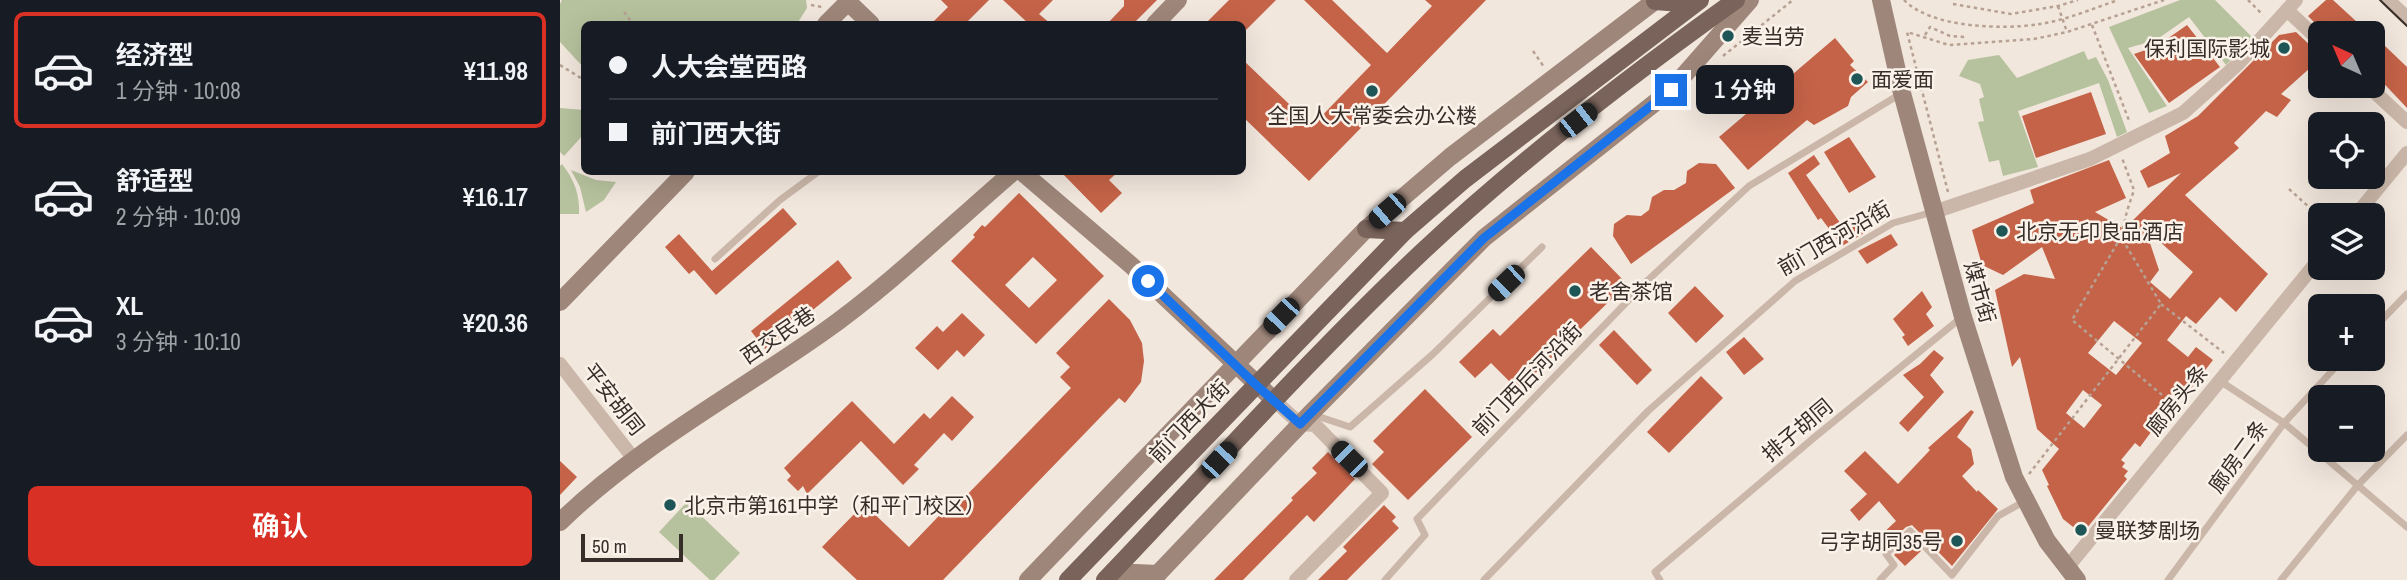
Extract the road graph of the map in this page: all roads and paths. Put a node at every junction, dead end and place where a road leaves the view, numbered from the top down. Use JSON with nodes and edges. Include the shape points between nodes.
{"nodes":[{"id":1,"x":1178,"y":0,"type":"edge"},
{"id":2,"x":1656,"y":0,"type":"edge"},
{"id":3,"x":1736,"y":0,"type":"edge"},
{"id":4,"x":1750,"y":0,"type":"edge"},
{"id":5,"x":1793,"y":0,"type":"edge"},
{"id":6,"x":1881,"y":0,"type":"edge"},
{"id":7,"x":1904,"y":0,"type":"edge"},
{"id":8,"x":2078,"y":0,"type":"edge"},
{"id":9,"x":2118,"y":0,"type":"edge"},
{"id":10,"x":2164,"y":0,"type":"edge"},
{"id":11,"x":2248,"y":0,"type":"edge"},
{"id":12,"x":2388,"y":0,"type":"edge"},
{"id":13,"x":847,"y":1,"type":"edge"},
{"id":14,"x":1697,"y":2,"type":"edge"},
{"id":15,"x":1953,"y":4,"type":"dead end"},
{"id":16,"x":2292,"y":5,"type":"edge"},
{"id":17,"x":2058,"y":6,"type":"junction"},
{"id":18,"x":624,"y":12,"type":"dead end"},
{"id":19,"x":2062,"y":18,"type":"junction"},
{"id":20,"x":2407,"y":18,"type":"edge"},
{"id":21,"x":631,"y":21,"type":"edge"},
{"id":22,"x":829,"y":21,"type":"edge"},
{"id":23,"x":868,"y":21,"type":"edge"},
{"id":24,"x":1158,"y":21,"type":"edge"},
{"id":25,"x":2092,"y":25,"type":"junction"},
{"id":26,"x":2273,"y":26,"type":"junction"},
{"id":27,"x":2308,"y":26,"type":"edge"},
{"id":28,"x":1907,"y":32,"type":"dead end"},
{"id":29,"x":2067,"y":32,"type":"junction"},
{"id":30,"x":1924,"y":36,"type":"junction"},
{"id":31,"x":1965,"y":37,"type":"dead end"},
{"id":32,"x":1720,"y":59,"type":"dead end"},
{"id":33,"x":560,"y":65,"type":"edge"},
{"id":34,"x":581,"y":78,"type":"edge"},
{"id":35,"x":1902,"y":93,"type":"junction"},
{"id":36,"x":2381,"y":98,"type":"edge"},
{"id":37,"x":2407,"y":122,"type":"edge"},
{"id":38,"x":2128,"y":140,"type":"junction"},
{"id":39,"x":2407,"y":153,"type":"edge"},
{"id":40,"x":682,"y":175,"type":"edge"},
{"id":41,"x":814,"y":175,"type":"edge"},
{"id":42,"x":1009,"y":175,"type":"edge"},
{"id":43,"x":1026,"y":175,"type":"edge"},
{"id":44,"x":2289,"y":188,"type":"dead end"},
{"id":45,"x":2366,"y":203,"type":"edge"},
{"id":46,"x":2308,"y":206,"type":"edge"},
{"id":47,"x":1934,"y":212,"type":"junction"},
{"id":48,"x":1366,"y":229,"type":"junction"},
{"id":49,"x":1405,"y":231,"type":"junction"},
{"id":50,"x":2122,"y":237,"type":"junction"},
{"id":51,"x":1542,"y":247,"type":"dead end"},
{"id":52,"x":715,"y":259,"type":"dead end"},
{"id":53,"x":2308,"y":273,"type":"edge"},
{"id":54,"x":2407,"y":294,"type":"edge"},
{"id":55,"x":560,"y":302,"type":"edge"},
{"id":56,"x":2161,"y":304,"type":"junction"},
{"id":57,"x":1963,"y":317,"type":"junction"},
{"id":58,"x":2385,"y":317,"type":"edge"},
{"id":59,"x":2119,"y":360,"type":"junction"},
{"id":60,"x":2235,"y":361,"type":"junction"},
{"id":61,"x":560,"y":364,"type":"edge"},
{"id":62,"x":1234,"y":364,"type":"junction"},
{"id":63,"x":2332,"y":371,"type":"edge"},
{"id":64,"x":2220,"y":381,"type":"junction"},
{"id":65,"x":1255,"y":384,"type":"junction"},
{"id":66,"x":1275,"y":401,"type":"junction"},
{"id":67,"x":2190,"y":417,"type":"junction"},
{"id":68,"x":1305,"y":419,"type":"junction"},
{"id":69,"x":2284,"y":423,"type":"junction"},
{"id":70,"x":2407,"y":435,"type":"edge"},
{"id":71,"x":634,"y":459,"type":"junction"},
{"id":72,"x":2358,"y":485,"type":"junction"},
{"id":73,"x":2022,"y":494,"type":"junction"},
{"id":74,"x":560,"y":522,"type":"edge"},
{"id":75,"x":2407,"y":527,"type":"edge"},
{"id":76,"x":1110,"y":576,"type":"edge"},
{"id":77,"x":2067,"y":576,"type":"edge"},
{"id":78,"x":1155,"y":577,"type":"edge"},
{"id":79,"x":1028,"y":580,"type":"edge"},
{"id":80,"x":1068,"y":580,"type":"edge"},
{"id":81,"x":1296,"y":580,"type":"edge"},
{"id":82,"x":1385,"y":580,"type":"edge"},
{"id":83,"x":1484,"y":580,"type":"edge"},
{"id":84,"x":1660,"y":580,"type":"edge"},
{"id":85,"x":1880,"y":580,"type":"edge"},
{"id":86,"x":2168,"y":580,"type":"edge"},
{"id":87,"x":2281,"y":580,"type":"edge"}],
"edges":[{"from":1,"to":24,"type":"street"},
{"from":2,"to":14,"type":"main road"},
{"from":2,"to":48,"type":"street","name":"前门西大街","via":[[1450,157]]},
{"from":3,"to":66,"type":"main road","via":[[1655,58],[1471,208]]},
{"from":4,"to":68,"type":"street","via":[[1671,90],[1484,238]]},
{"from":5,"to":32,"type":"path"},
{"from":6,"to":35,"type":"street","name":"煤市街"},
{"from":7,"to":19,"type":"path","via":[[1935,18],[1962,23],[2016,27]]},
{"from":8,"to":17,"type":"path"},
{"from":9,"to":19,"type":"path"},
{"from":10,"to":25,"type":"path"},
{"from":11,"to":26,"type":"path"},
{"from":12,"to":20,"type":"street"},
{"from":13,"to":22,"type":"street"},
{"from":13,"to":23,"type":"street"},
{"from":14,"to":49,"type":"main road","name":"前门西大街","via":[[1465,179]]},
{"from":15,"to":17,"type":"path","via":[[2011,14]]},
{"from":16,"to":26,"type":"street","name":"前门西河沿街"},
{"from":16,"to":27,"type":"street"},
{"from":17,"to":19,"type":"path"},
{"from":18,"to":21,"type":"path"},
{"from":19,"to":29,"type":"path"},
{"from":25,"to":29,"type":"path"},
{"from":25,"to":38,"type":"path","via":[[2134,132]]},
{"from":26,"to":38,"type":"street","name":"前门西河沿街","via":[[2183,113]]},
{"from":28,"to":30,"type":"path"},
{"from":29,"to":30,"type":"path","via":[[1948,45]]},
{"from":30,"to":31,"type":"path","via":[[1930,27]]},
{"from":33,"to":34,"type":"path"},
{"from":35,"to":47,"type":"street","name":"煤市街"},
{"from":35,"to":82,"type":"lane","name":"前门西后河沿街","via":[[1749,186],[1638,290],[1417,519],[1424,535]]},
{"from":36,"to":37,"type":"street"},
{"from":38,"to":47,"type":"street","name":"前门西河沿街","via":[[2090,159]]},
{"from":38,"to":50,"type":"path","via":[[2120,152],[2134,190]]},
{"from":39,"to":45,"type":"street"},
{"from":40,"to":55,"type":"street"},
{"from":41,"to":52,"type":"lane"},
{"from":42,"to":71,"type":"street","name":"西交民巷","via":[[840,320]]},
{"from":43,"to":62,"type":"street","via":[[1132,266]]},
{"from":44,"to":46,"type":"path"},
{"from":47,"to":57,"type":"street","name":"煤市街"},
{"from":47,"to":83,"type":"lane","name":"前门西河沿街","via":[[1893,223],[1795,281],[1648,411]]},
{"from":48,"to":49,"type":"main road"},
{"from":48,"to":62,"type":"street","name":"前门西大街"},
{"from":49,"to":65,"type":"main road","name":"前门西大街"},
{"from":50,"to":56,"type":"path"},
{"from":50,"to":59,"type":"path","via":[[2072,320]]},
{"from":51,"to":68,"type":"lane","via":[[1433,354],[1350,427]]},
{"from":53,"to":60,"type":"street","name":"廊房头条"},
{"from":54,"to":58,"type":"lane"},
{"from":56,"to":59,"type":"path"},
{"from":56,"to":60,"type":"path"},
{"from":57,"to":73,"type":"street","name":"煤市街"},
{"from":57,"to":84,"type":"lane","name":"排子胡同","via":[[1655,572]]},
{"from":59,"to":67,"type":"path"},
{"from":59,"to":73,"type":"path"},
{"from":60,"to":64,"type":"street","name":"廊房头条"},
{"from":61,"to":71,"type":"street","name":"平安胡同"},
{"from":62,"to":65,"type":"street"},
{"from":62,"to":79,"type":"street","name":"前门西大街"},
{"from":63,"to":69,"type":"lane","name":"廊房二条"},
{"from":64,"to":67,"type":"street","name":"廊房头条"},
{"from":64,"to":69,"type":"lane"},
{"from":65,"to":66,"type":"street"},
{"from":65,"to":80,"type":"main road","name":"前门西大街"},
{"from":66,"to":68,"type":"street"},
{"from":66,"to":76,"type":"main road"},
{"from":67,"to":77,"type":"street","name":"廊房头条"},
{"from":68,"to":78,"type":"street"},
{"from":68,"to":81,"type":"street","via":[[1382,493]]},
{"from":69,"to":72,"type":"lane"},
{"from":69,"to":86,"type":"lane","name":"廊房二条"},
{"from":70,"to":72,"type":"lane"},
{"from":71,"to":74,"type":"street","name":"西交民巷"},
{"from":72,"to":75,"type":"lane"},
{"from":72,"to":87,"type":"lane"},
{"from":73,"to":77,"type":"street","name":"煤市街"},
{"from":73,"to":85,"type":"lane","via":[[1998,516],[1952,575],[1910,531],[1886,554],[1894,565]]},
{"from":76,"to":78,"type":"street"}]}
